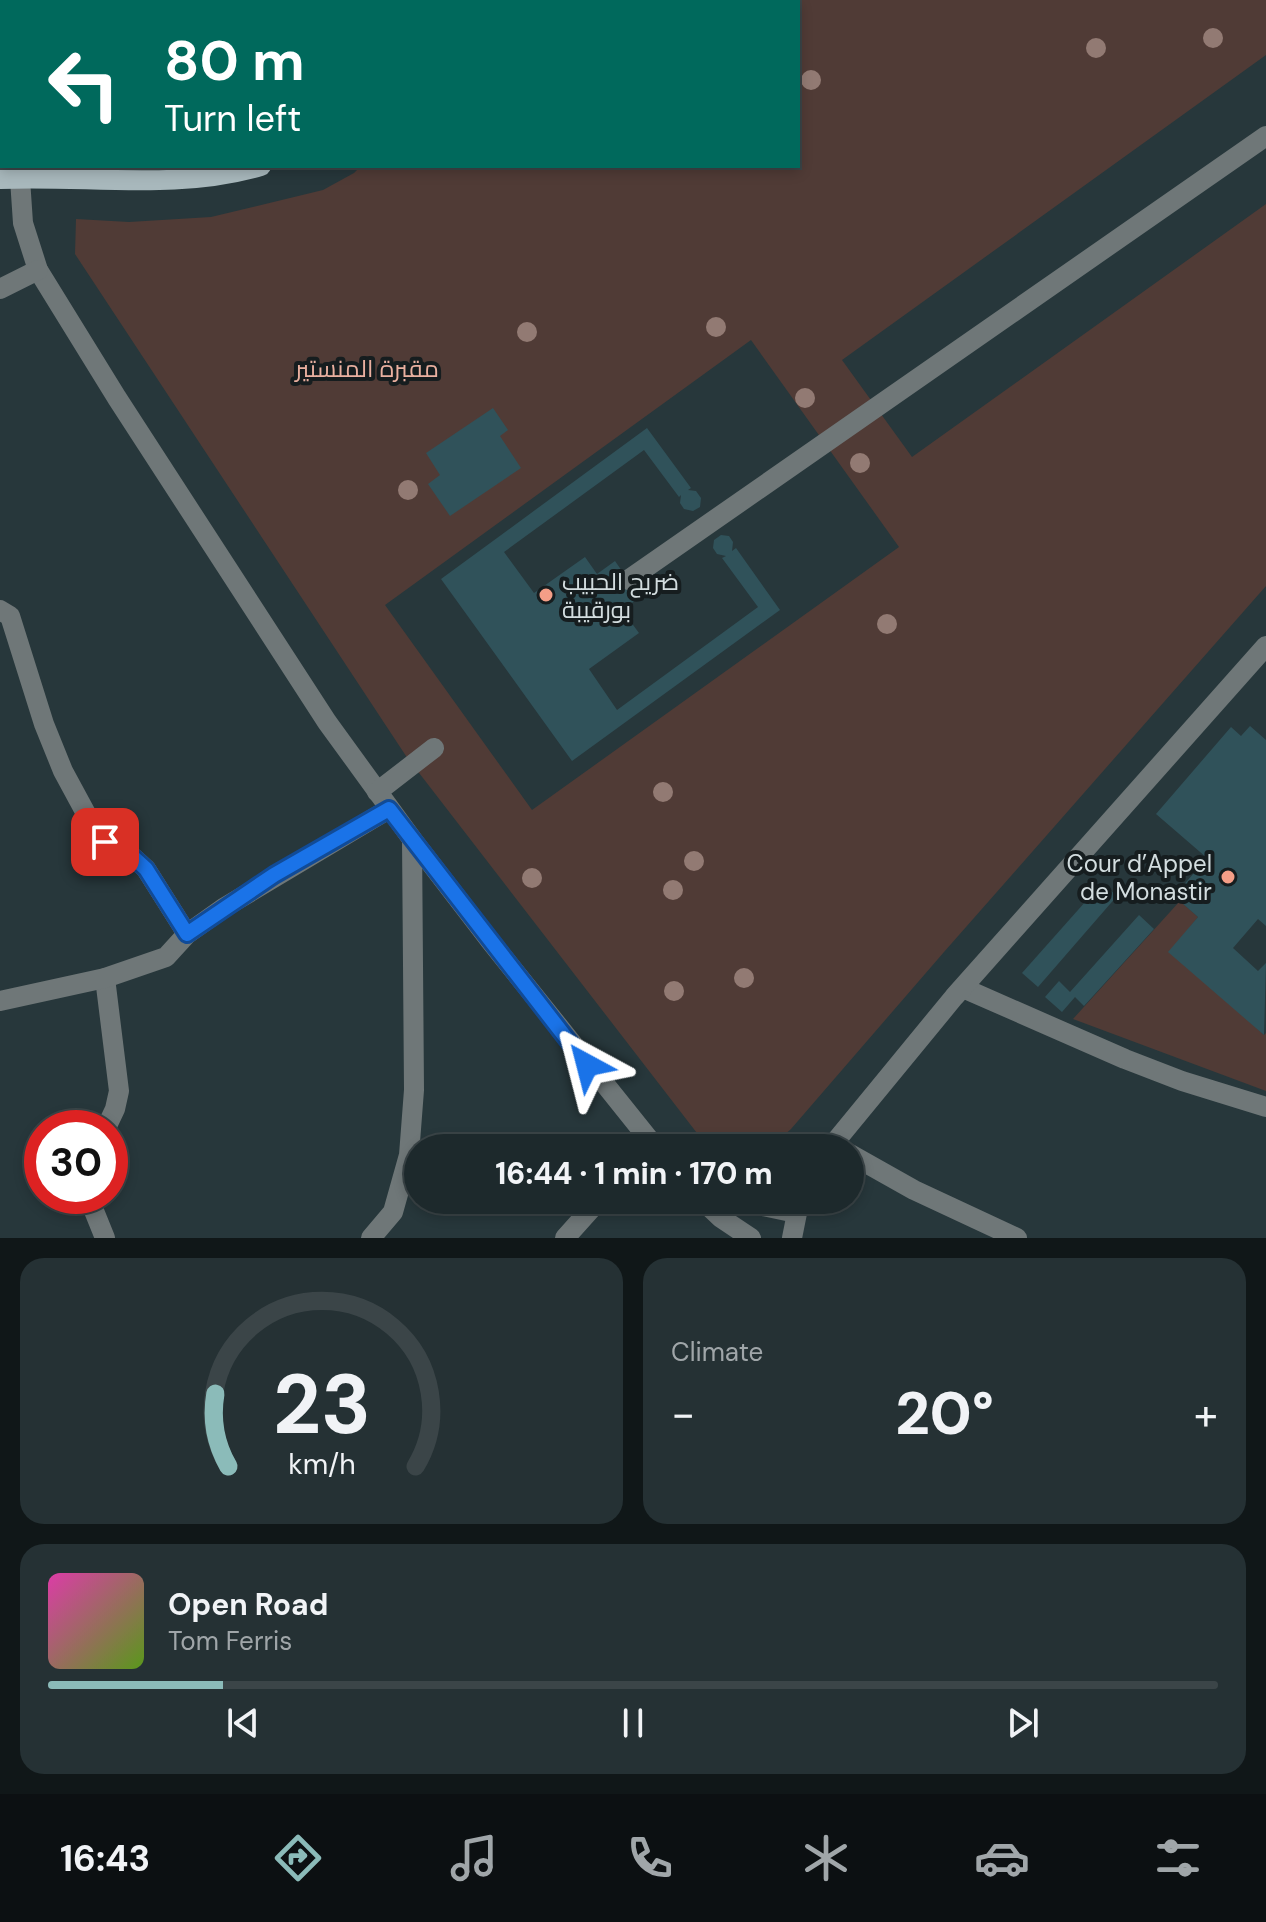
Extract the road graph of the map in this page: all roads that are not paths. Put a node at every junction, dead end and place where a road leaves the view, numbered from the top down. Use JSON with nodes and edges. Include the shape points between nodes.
{"nodes":[{"id":1,"x":1266,"y":136,"type":"edge"},
{"id":2,"x":252,"y":168,"type":"edge"},
{"id":3,"x":10,"y":179,"type":"edge"},
{"id":4,"x":38,"y":270,"type":"junction"},
{"id":5,"x":0,"y":289,"type":"edge"},
{"id":6,"x":628,"y":580,"type":"dead end"},
{"id":7,"x":0,"y":610,"type":"edge"},
{"id":8,"x":1266,"y":646,"type":"edge"},
{"id":9,"x":434,"y":748,"type":"dead end"},
{"id":10,"x":383,"y":800,"type":"junction"},
{"id":11,"x":412,"y":839,"type":"junction"},
{"id":12,"x":187,"y":934,"type":"junction"},
{"id":13,"x":105,"y":978,"type":"junction"},
{"id":14,"x":963,"y":988,"type":"junction"},
{"id":15,"x":0,"y":1001,"type":"edge"},
{"id":16,"x":1266,"y":1107,"type":"edge"},
{"id":17,"x":115,"y":1110,"type":"edge"},
{"id":18,"x":643,"y":1134,"type":"edge"},
{"id":19,"x":850,"y":1134,"type":"edge"},
{"id":20,"x":864,"y":1163,"type":"edge"},
{"id":21,"x":95,"y":1214,"type":"edge"},
{"id":22,"x":586,"y":1214,"type":"edge"},
{"id":23,"x":717,"y":1214,"type":"edge"},
{"id":24,"x":796,"y":1214,"type":"edge"},
{"id":25,"x":105,"y":1238,"type":"edge"},
{"id":26,"x":371,"y":1238,"type":"edge"},
{"id":27,"x":565,"y":1238,"type":"edge"},
{"id":28,"x":751,"y":1238,"type":"edge"},
{"id":29,"x":792,"y":1238,"type":"edge"},
{"id":30,"x":1017,"y":1238,"type":"edge"}],
"edges":[{"from":1,"to":6,"type":"street"},
{"from":2,"to":3,"type":"main road","via":[[163,181]]},
{"from":3,"to":4,"type":"street"},
{"from":4,"to":5,"type":"street"},
{"from":4,"to":10,"type":"street","via":[[327,722]]},
{"from":7,"to":12,"type":"street","via":[[10,616],[44,724],[96,832],[146,869]]},
{"from":8,"to":14,"type":"street"},
{"from":9,"to":10,"type":"street"},
{"from":10,"to":11,"type":"street"},
{"from":10,"to":12,"type":"street"},
{"from":11,"to":18,"type":"street"},
{"from":11,"to":26,"type":"street","via":[[414,1090],[409,1155],[393,1212]]},
{"from":12,"to":13,"type":"street","via":[[166,957]]},
{"from":13,"to":15,"type":"street"},
{"from":13,"to":17,"type":"street","via":[[119,1091]]},
{"from":14,"to":16,"type":"street","via":[[1125,1059]]},
{"from":14,"to":19,"type":"street"},
{"from":20,"to":30,"type":"street"},
{"from":21,"to":25,"type":"street"},
{"from":22,"to":27,"type":"street"},
{"from":23,"to":28,"type":"street"},
{"from":24,"to":29,"type":"street"}]}
